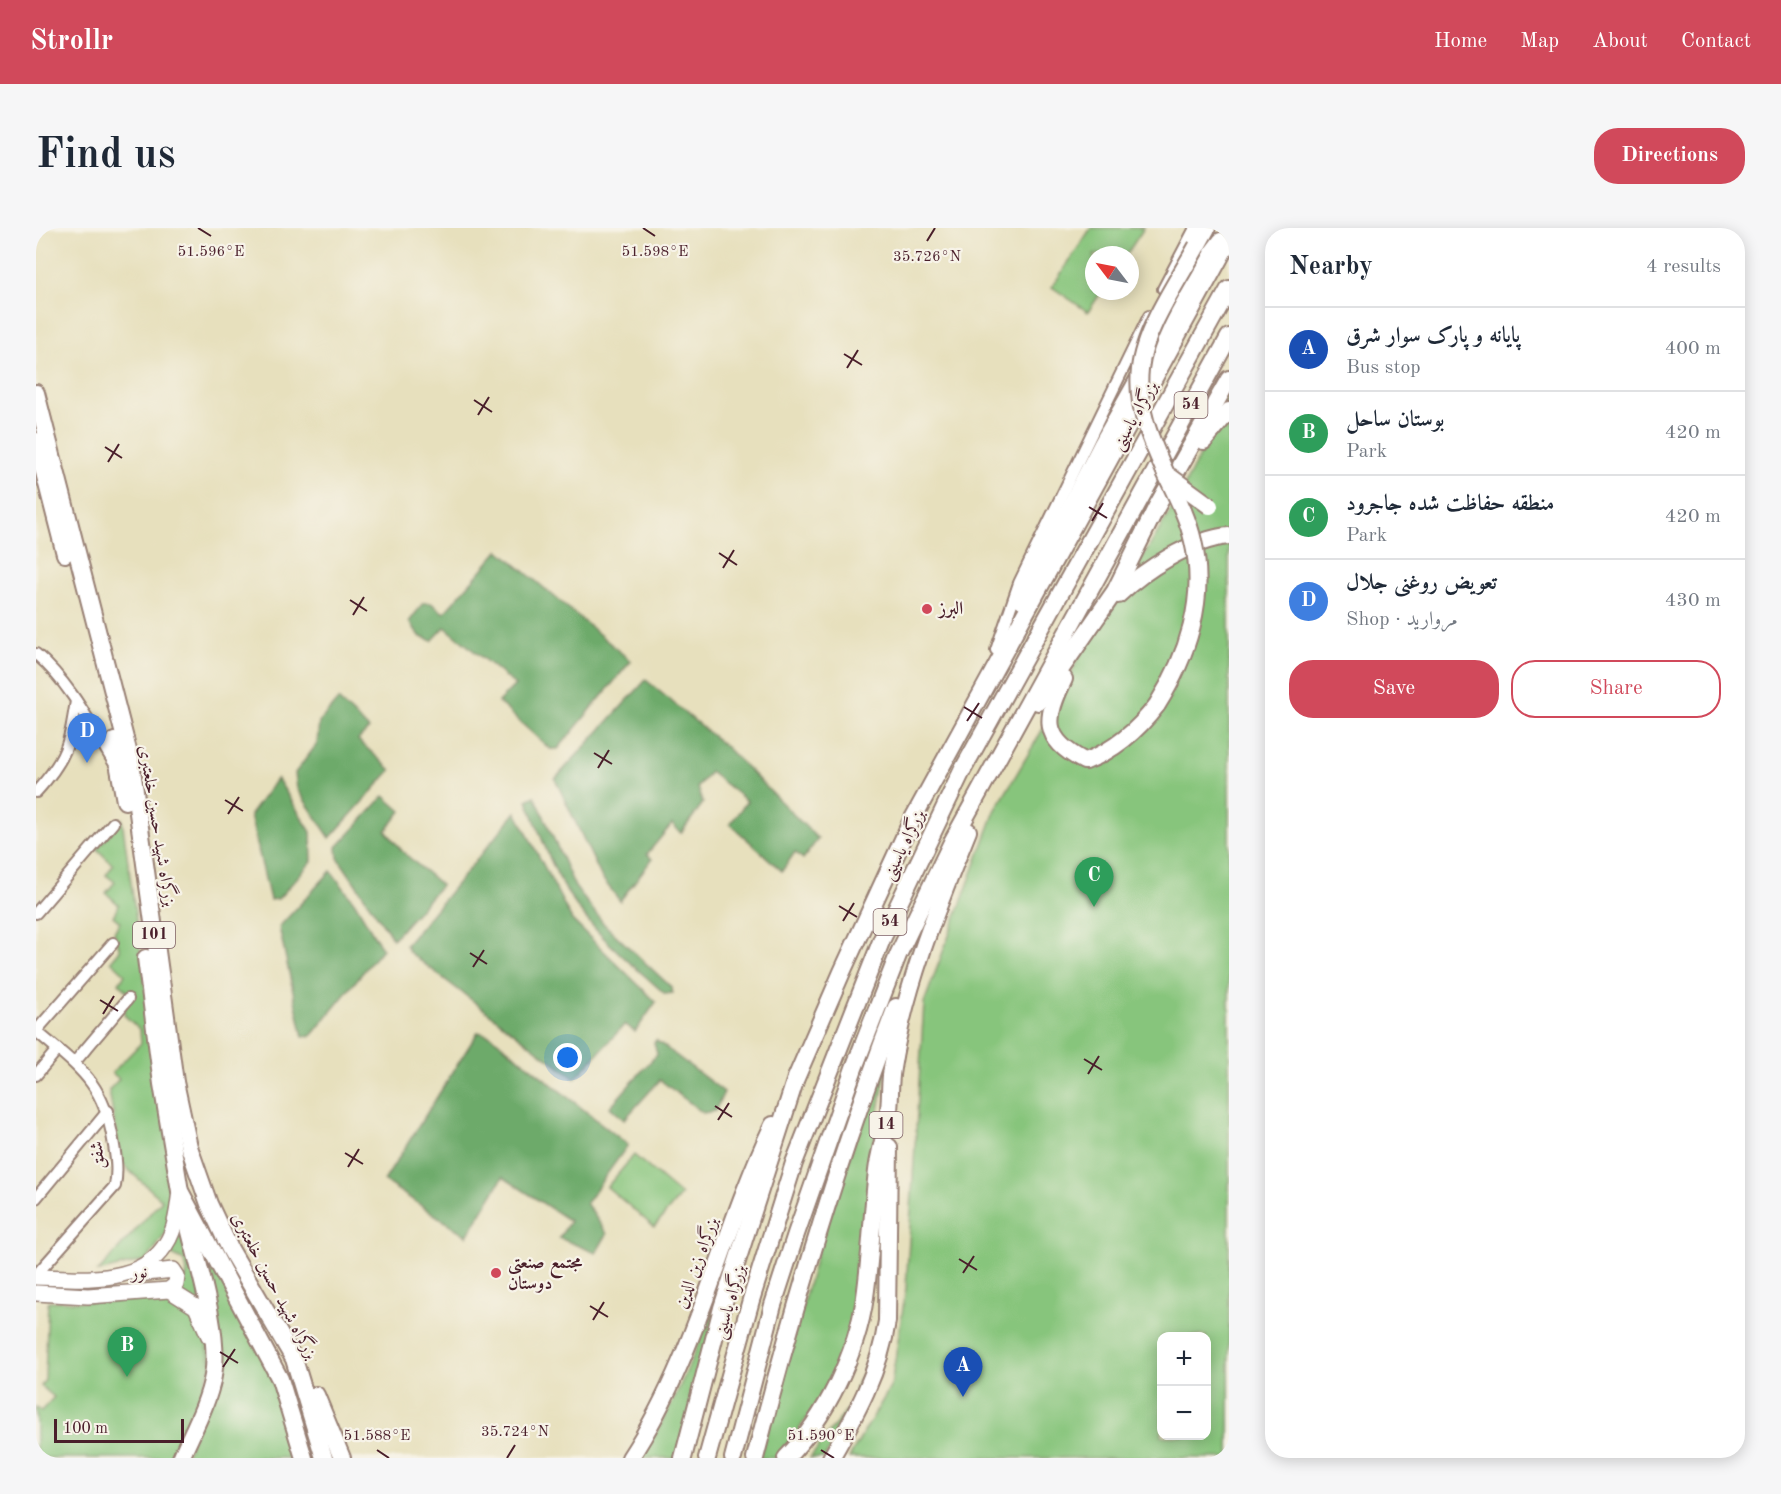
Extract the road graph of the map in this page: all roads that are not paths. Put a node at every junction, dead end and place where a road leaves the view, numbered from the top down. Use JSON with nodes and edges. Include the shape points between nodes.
{"nodes":[{"id":1,"x":1195,"y":228,"type":"edge"},
{"id":2,"x":1207,"y":228,"type":"edge"},
{"id":3,"x":1229,"y":235,"type":"edge"},
{"id":4,"x":1229,"y":241,"type":"edge"},
{"id":5,"x":1229,"y":289,"type":"edge"},
{"id":6,"x":1229,"y":337,"type":"edge"},
{"id":7,"x":1229,"y":379,"type":"edge"},
{"id":8,"x":36,"y":393,"type":"edge"},
{"id":9,"x":1229,"y":411,"type":"edge"},
{"id":10,"x":36,"y":441,"type":"edge"},
{"id":11,"x":1166,"y":473,"type":"junction"},
{"id":12,"x":1210,"y":506,"type":"dead end"},
{"id":13,"x":1229,"y":536,"type":"edge"},
{"id":14,"x":1119,"y":583,"type":"junction"},
{"id":15,"x":1102,"y":611,"type":"junction"},
{"id":16,"x":1083,"y":638,"type":"junction"},
{"id":17,"x":996,"y":650,"type":"junction"},
{"id":18,"x":36,"y":654,"type":"edge"},
{"id":19,"x":76,"y":701,"type":"junction"},
{"id":20,"x":958,"y":734,"type":"junction"},
{"id":21,"x":992,"y":769,"type":"junction"},
{"id":22,"x":120,"y":772,"type":"junction"},
{"id":23,"x":983,"y":786,"type":"junction"},
{"id":24,"x":36,"y":792,"type":"edge"},
{"id":25,"x":113,"y":823,"type":"dead end"},
{"id":26,"x":36,"y":913,"type":"edge"},
{"id":27,"x":931,"y":924,"type":"junction"},
{"id":28,"x":113,"y":943,"type":"dead end"},
{"id":29,"x":128,"y":999,"type":"dead end"},
{"id":30,"x":36,"y":1031,"type":"edge"},
{"id":31,"x":57,"y":1050,"type":"junction"},
{"id":32,"x":74,"y":1064,"type":"junction"},
{"id":33,"x":36,"y":1075,"type":"edge"},
{"id":34,"x":796,"y":1078,"type":"junction"},
{"id":35,"x":108,"y":1111,"type":"junction"},
{"id":36,"x":889,"y":1116,"type":"junction"},
{"id":37,"x":180,"y":1191,"type":"junction"},
{"id":38,"x":36,"y":1198,"type":"edge"},
{"id":39,"x":36,"y":1276,"type":"edge"},
{"id":40,"x":113,"y":1278,"type":"junction"},
{"id":41,"x":169,"y":1290,"type":"junction"},
{"id":42,"x":36,"y":1293,"type":"edge"},
{"id":43,"x":214,"y":1347,"type":"junction"},
{"id":44,"x":294,"y":1359,"type":"junction"},
{"id":45,"x":181,"y":1458,"type":"edge"},
{"id":46,"x":304,"y":1458,"type":"edge"},
{"id":47,"x":324,"y":1458,"type":"edge"},
{"id":48,"x":342,"y":1458,"type":"edge"},
{"id":49,"x":630,"y":1458,"type":"edge"},
{"id":50,"x":683,"y":1458,"type":"edge"},
{"id":51,"x":707,"y":1458,"type":"edge"},
{"id":52,"x":733,"y":1458,"type":"edge"},
{"id":53,"x":755,"y":1458,"type":"edge"},
{"id":54,"x":786,"y":1458,"type":"edge"},
{"id":55,"x":831,"y":1458,"type":"edge"}],
"edges":[{"from":1,"to":17,"type":"street","via":[[1127,358],[1019,583]]},
{"from":2,"to":11,"type":"highway","bridge":true,"via":[[1149,335],[1140,370],[1144,422]]},
{"from":3,"to":17,"type":"highway","via":[[1213,249],[1188,290],[1092,461]]},
{"from":4,"to":20,"type":"highway"},
{"from":5,"to":51,"type":"highway","name":"بزرگراه یاسینی","number":"54","via":[[962,771],[882,939],[783,1197]]},
{"from":6,"to":21,"type":"highway","number":"54"},
{"from":7,"to":14,"type":"highway","via":[[1157,506]]},
{"from":8,"to":44,"type":"highway","name":"بزرگراه شهید حسین خلعتبری","number":"101","via":[[131,762],[175,1082],[189,1147],[230,1249]]},
{"from":9,"to":14,"type":"highway","via":[[1209,433]]},
{"from":10,"to":22,"type":"highway","name":"بزرگراه شهید حسین خلعتبری","number":"101"},
{"from":11,"to":12,"type":"highway","bridge":true},
{"from":11,"to":16,"type":"highway","bridge":true,"via":[[1193,541],[1196,601],[1191,632],[1180,663],[1157,705],[1140,726],[1085,761],[1060,746],[1050,724],[1052,706]]},
{"from":13,"to":15,"type":"highway","via":[[1209,540],[1154,567]]},
{"from":14,"to":15,"type":"highway"},
{"from":15,"to":16,"type":"highway"},
{"from":16,"to":21,"type":"highway"},
{"from":17,"to":20,"type":"highway"},
{"from":18,"to":19,"type":"street"},
{"from":19,"to":22,"type":"street"},
{"from":19,"to":24,"type":"street","via":[[70,743],[58,767]]},
{"from":20,"to":34,"type":"highway","via":[[911,822]]},
{"from":21,"to":23,"type":"highway","number":"54"},
{"from":22,"to":37,"type":"highway","name":"بزرگراه شهید حسین خلعتبری","number":"101"},
{"from":23,"to":27,"type":"highway","number":"14"},
{"from":23,"to":52,"type":"highway","number":"54","via":[[927,890],[854,1068],[773,1305]]},
{"from":25,"to":26,"type":"street"},
{"from":27,"to":36,"type":"highway","number":"14","via":[[898,1036],[891,1070]]},
{"from":27,"to":53,"type":"highway","via":[[845,1149],[780,1358]]},
{"from":28,"to":30,"type":"street"},
{"from":29,"to":32,"type":"street"},
{"from":30,"to":31,"type":"street","name":"شفق"},
{"from":31,"to":32,"type":"street","name":"شفق"},
{"from":31,"to":33,"type":"street"},
{"from":32,"to":35,"type":"street","name":"شفق","via":[[98,1089]]},
{"from":34,"to":49,"type":"highway","name":"بزرگراه زین الدین","via":[[752,1170],[675,1378],[651,1427]]},
{"from":34,"to":50,"type":"highway","via":[[722,1308]]},
{"from":35,"to":38,"type":"street"},
{"from":35,"to":39,"type":"street","name":"شفق","via":[[118,1170],[115,1186]]},
{"from":36,"to":54,"type":"highway","number":"14","via":[[877,1168],[865,1299],[851,1351],[827,1400]]},
{"from":36,"to":55,"type":"highway","via":[[884,1344],[864,1398]]},
{"from":37,"to":40,"type":"main road","name":"نور","via":[[173,1230],[161,1252],[140,1268]]},
{"from":37,"to":43,"type":"highway"},
{"from":37,"to":46,"type":"highway","name":"بزرگراه شهید حسین خلعتبری","number":"101","via":[[280,1379]]},
{"from":39,"to":40,"type":"main road","name":"نور"},
{"from":40,"to":41,"type":"main road","via":[[173,1270],[176,1284]]},
{"from":41,"to":42,"type":"main road","name":"نور","via":[[88,1296]]},
{"from":41,"to":43,"type":"main road","name":"نور","via":[[196,1307]]},
{"from":43,"to":45,"type":"highway","via":[[213,1377]]},
{"from":44,"to":47,"type":"highway","name":"بزرگراه شهید حسین خلعتبری","number":"101"},
{"from":44,"to":48,"type":"highway","via":[[317,1397]]}]}
